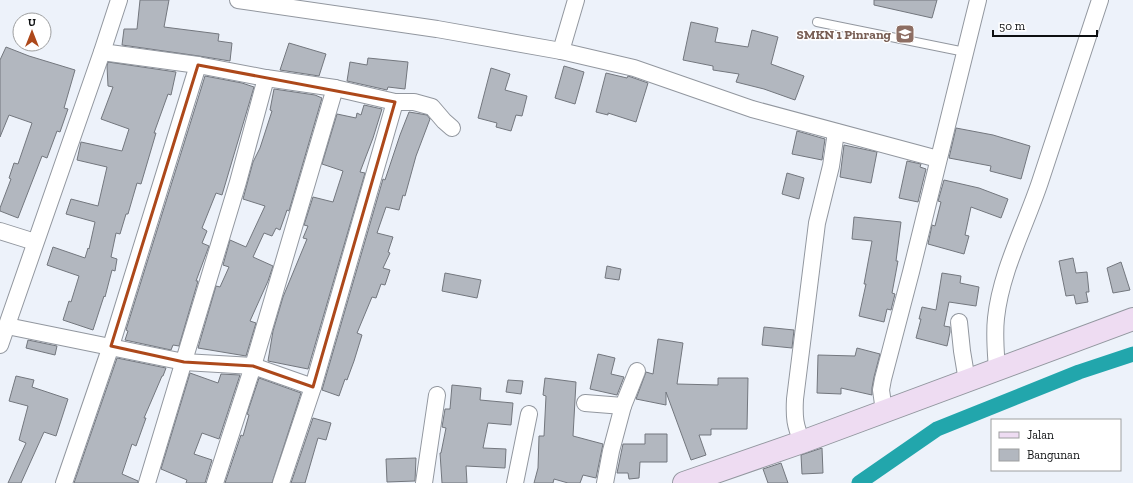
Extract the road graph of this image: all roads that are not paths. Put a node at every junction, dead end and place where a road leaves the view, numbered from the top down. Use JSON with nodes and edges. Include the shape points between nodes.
{"nodes":[{"id":1,"x":119,"y":0,"type":"edge"},
{"id":2,"x":238,"y":0,"type":"edge"},
{"id":3,"x":576,"y":0,"type":"edge"},
{"id":4,"x":978,"y":0,"type":"edge"},
{"id":5,"x":1100,"y":0,"type":"edge"},
{"id":6,"x":817,"y":22,"type":"dead end"},
{"id":7,"x":561,"y":51,"type":"junction"},
{"id":8,"x":102,"y":52,"type":"junction"},
{"id":9,"x":965,"y":52,"type":"junction"},
{"id":10,"x":198,"y":65,"type":"junction"},
{"id":11,"x":266,"y":78,"type":"junction"},
{"id":12,"x":336,"y":88,"type":"junction"},
{"id":13,"x":395,"y":102,"type":"junction"},
{"id":14,"x":452,"y":128,"type":"dead end"},
{"id":15,"x":836,"y":132,"type":"junction"},
{"id":16,"x":938,"y":159,"type":"junction"},
{"id":17,"x":0,"y":231,"type":"edge"},
{"id":18,"x":35,"y":242,"type":"junction"},
{"id":19,"x":1133,"y":319,"type":"edge"},
{"id":20,"x":959,"y":322,"type":"dead end"},
{"id":21,"x":7,"y":326,"type":"junction"},
{"id":22,"x":0,"y":345,"type":"edge"},
{"id":23,"x":111,"y":346,"type":"junction"},
{"id":24,"x":184,"y":362,"type":"junction"},
{"id":25,"x":253,"y":366,"type":"junction"},
{"id":26,"x":997,"y":370,"type":"junction"},
{"id":27,"x":637,"y":371,"type":"dead end"},
{"id":28,"x":967,"y":381,"type":"junction"},
{"id":29,"x":313,"y":387,"type":"junction"},
{"id":30,"x":437,"y":395,"type":"dead end"},
{"id":31,"x":584,"y":403,"type":"dead end"},
{"id":32,"x":623,"y":406,"type":"junction"},
{"id":33,"x":884,"y":411,"type":"junction"},
{"id":34,"x":529,"y":414,"type":"dead end"},
{"id":35,"x":802,"y":442,"type":"junction"},
{"id":36,"x":64,"y":483,"type":"edge"},
{"id":37,"x":147,"y":483,"type":"edge"},
{"id":38,"x":215,"y":483,"type":"edge"},
{"id":39,"x":281,"y":483,"type":"edge"},
{"id":40,"x":424,"y":483,"type":"edge"},
{"id":41,"x":515,"y":483,"type":"edge"},
{"id":42,"x":605,"y":483,"type":"edge"},
{"id":43,"x":684,"y":483,"type":"edge"}],
"edges":[{"from":1,"to":8,"type":"street"},
{"from":2,"to":7,"type":"street","via":[[437,29]]},
{"from":3,"to":7,"type":"street"},
{"from":4,"to":9,"type":"street"},
{"from":5,"to":26,"type":"street","via":[[1002,287],[996,319]]},
{"from":6,"to":9,"type":"lane"},
{"from":7,"to":15,"type":"street","via":[[634,68],[752,109]]},
{"from":8,"to":10,"type":"street"},
{"from":8,"to":18,"type":"street"},
{"from":9,"to":16,"type":"street"},
{"from":10,"to":11,"type":"street"},
{"from":10,"to":23,"type":"street"},
{"from":11,"to":12,"type":"street"},
{"from":11,"to":24,"type":"street"},
{"from":12,"to":13,"type":"street"},
{"from":12,"to":25,"type":"street"},
{"from":13,"to":14,"type":"street","via":[[414,102],[432,107]]},
{"from":13,"to":29,"type":"street"},
{"from":15,"to":16,"type":"street"},
{"from":15,"to":35,"type":"street","via":[[831,166],[817,223],[794,413]]},
{"from":16,"to":33,"type":"street","via":[[883,379],[881,390]]},
{"from":17,"to":18,"type":"street"},
{"from":18,"to":21,"type":"street"},
{"from":19,"to":26,"type":"street"},
{"from":20,"to":28,"type":"street"},
{"from":21,"to":22,"type":"street"},
{"from":21,"to":23,"type":"street"},
{"from":23,"to":24,"type":"street"},
{"from":23,"to":36,"type":"street"},
{"from":24,"to":25,"type":"street"},
{"from":24,"to":37,"type":"street"},
{"from":25,"to":29,"type":"street"},
{"from":25,"to":38,"type":"street"},
{"from":26,"to":28,"type":"street"},
{"from":27,"to":32,"type":"street"},
{"from":28,"to":33,"type":"street"},
{"from":29,"to":39,"type":"street"},
{"from":30,"to":40,"type":"street"},
{"from":31,"to":32,"type":"street"},
{"from":32,"to":42,"type":"street"},
{"from":33,"to":35,"type":"street"},
{"from":34,"to":41,"type":"street"},
{"from":35,"to":43,"type":"street"}]}
